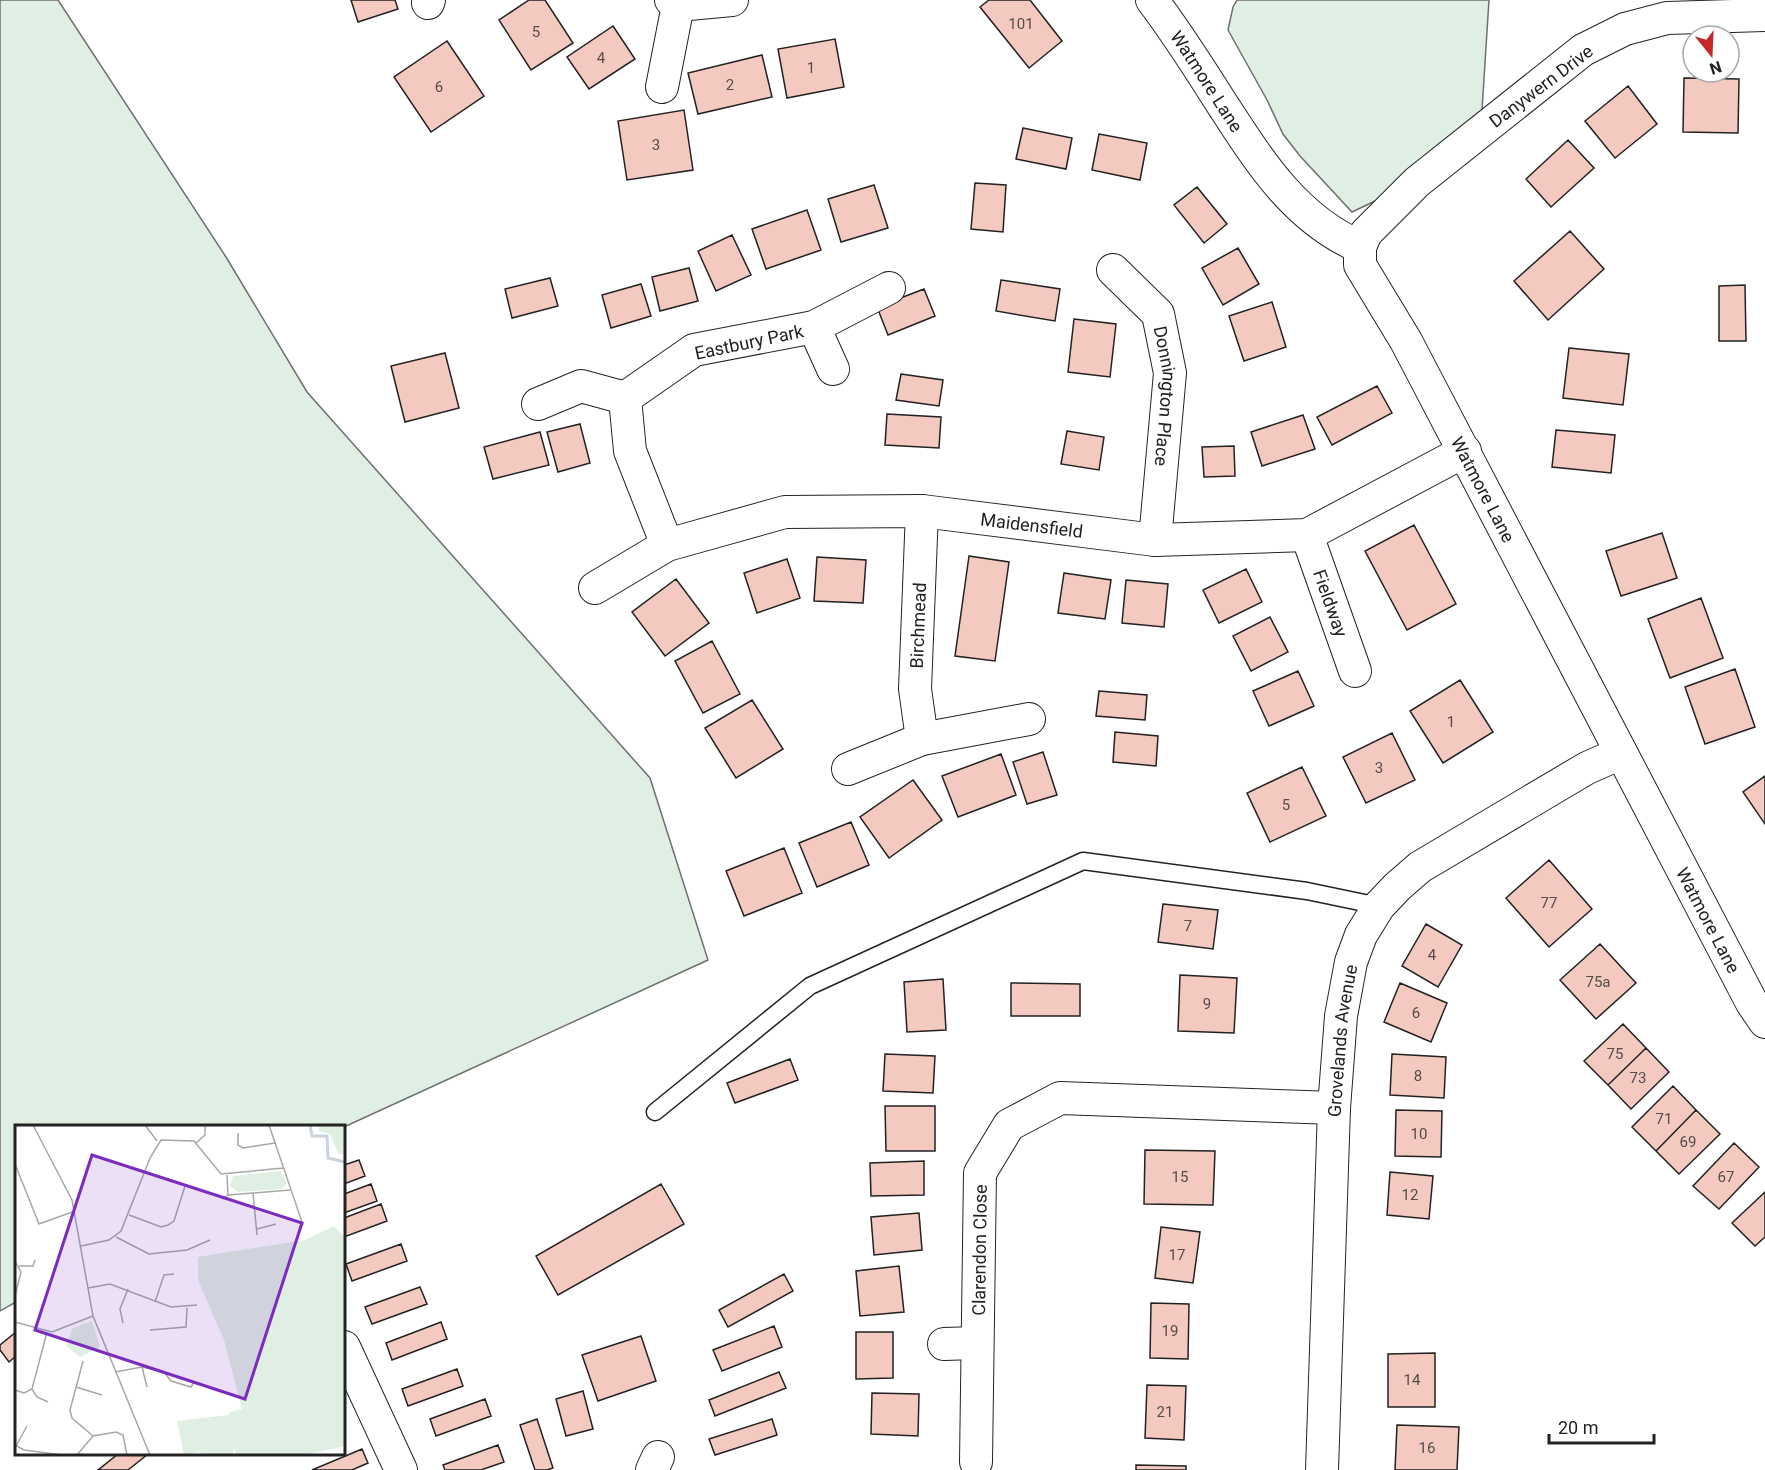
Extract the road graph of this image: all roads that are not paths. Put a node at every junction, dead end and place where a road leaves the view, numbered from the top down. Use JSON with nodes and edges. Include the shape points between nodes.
{"nodes":[{"id":1,"x":732,"y":0,"type":"edge"},
{"id":2,"x":1152,"y":0,"type":"edge"},
{"id":3,"x":674,"y":3,"type":"edge"},
{"id":4,"x":1666,"y":9,"type":"edge"},
{"id":5,"x":1765,"y":15,"type":"edge"},
{"id":6,"x":662,"y":87,"type":"dead end"},
{"id":7,"x":1360,"y":247,"type":"junction"},
{"id":8,"x":1113,"y":270,"type":"dead end"},
{"id":9,"x":889,"y":288,"type":"dead end"},
{"id":10,"x":814,"y":327,"type":"junction"},
{"id":11,"x":833,"y":369,"type":"dead end"},
{"id":12,"x":625,"y":398,"type":"junction"},
{"id":13,"x":538,"y":404,"type":"dead end"},
{"id":14,"x":1465,"y":451,"type":"junction"},
{"id":15,"x":922,"y":512,"type":"junction"},
{"id":16,"x":1307,"y":535,"type":"junction"},
{"id":17,"x":1155,"y":540,"type":"junction"},
{"id":18,"x":668,"y":545,"type":"junction"},
{"id":19,"x":595,"y":588,"type":"dead end"},
{"id":20,"x":1355,"y":671,"type":"dead end"},
{"id":21,"x":1029,"y":719,"type":"dead end"},
{"id":22,"x":922,"y":739,"type":"junction"},
{"id":23,"x":1621,"y":753,"type":"junction"},
{"id":24,"x":848,"y":770,"type":"dead end"},
{"id":25,"x":1379,"y":906,"type":"junction"},
{"id":26,"x":1761,"y":1006,"type":"edge"},
{"id":27,"x":1334,"y":1108,"type":"junction"},
{"id":28,"x":655,"y":1112,"type":"dead end"},
{"id":29,"x":976,"y":1343,"type":"junction"},
{"id":30,"x":944,"y":1344,"type":"dead end"},
{"id":31,"x":345,"y":1349,"type":"edge"},
{"id":32,"x":976,"y":1462,"type":"dead end"},
{"id":33,"x":401,"y":1470,"type":"edge"},
{"id":34,"x":1322,"y":1470,"type":"edge"}],
"edges":[{"from":1,"to":3,"type":"street"},
{"from":2,"to":7,"type":"street","name":"Watmore Lane","via":[[1262,166],[1306,214]]},
{"from":3,"to":6,"type":"street"},
{"from":4,"to":5,"type":"street","name":"Danywern Drive"},
{"from":4,"to":7,"type":"street","name":"Danywern Drive","via":[[1583,50],[1417,183],[1366,234]]},
{"from":7,"to":14,"type":"street","name":"Watmore Lane","via":[[1360,264]]},
{"from":8,"to":17,"type":"street","name":"Donnington Place","via":[[1158,314],[1170,373]]},
{"from":9,"to":10,"type":"street","name":"Eastbury Park"},
{"from":10,"to":11,"type":"street","name":"Eastbury Park"},
{"from":10,"to":12,"type":"street","name":"Eastbury Park","via":[[694,350]]},
{"from":12,"to":13,"type":"street","via":[[581,386]]},
{"from":12,"to":18,"type":"street","via":[[630,451]]},
{"from":14,"to":16,"type":"street","name":"Maidensfield"},
{"from":14,"to":23,"type":"street","name":"Watmore Lane"},
{"from":15,"to":17,"type":"street","name":"Maidensfield"},
{"from":15,"to":18,"type":"street","name":"Maidensfield","via":[[785,512]]},
{"from":15,"to":22,"type":"street","name":"Birchmead","via":[[915,689]]},
{"from":16,"to":17,"type":"street","name":"Maidensfield"},
{"from":16,"to":20,"type":"street","name":"Fieldway"},
{"from":18,"to":19,"type":"street","name":"Maidensfield"},
{"from":21,"to":22,"type":"street"},
{"from":22,"to":24,"type":"street"},
{"from":23,"to":25,"type":"street","name":"Grovelands Avenue","via":[[1587,768],[1420,867]]},
{"from":23,"to":26,"type":"street","name":"Watmore Lane"},
{"from":25,"to":27,"type":"street","name":"Grovelands Avenue","via":[[1360,935],[1351,963],[1341,1016]]},
{"from":25,"to":28,"type":"lane","via":[[1307,891],[1083,861],[810,986]]},
{"from":27,"to":29,"type":"street","name":"Clarendon Close","via":[[1060,1098],[1009,1125],[980,1173]]},
{"from":27,"to":34,"type":"street","name":"Grovelands Avenue"},
{"from":29,"to":30,"type":"street"},
{"from":29,"to":32,"type":"street","name":"Clarendon Close"},
{"from":31,"to":33,"type":"street"}]}
